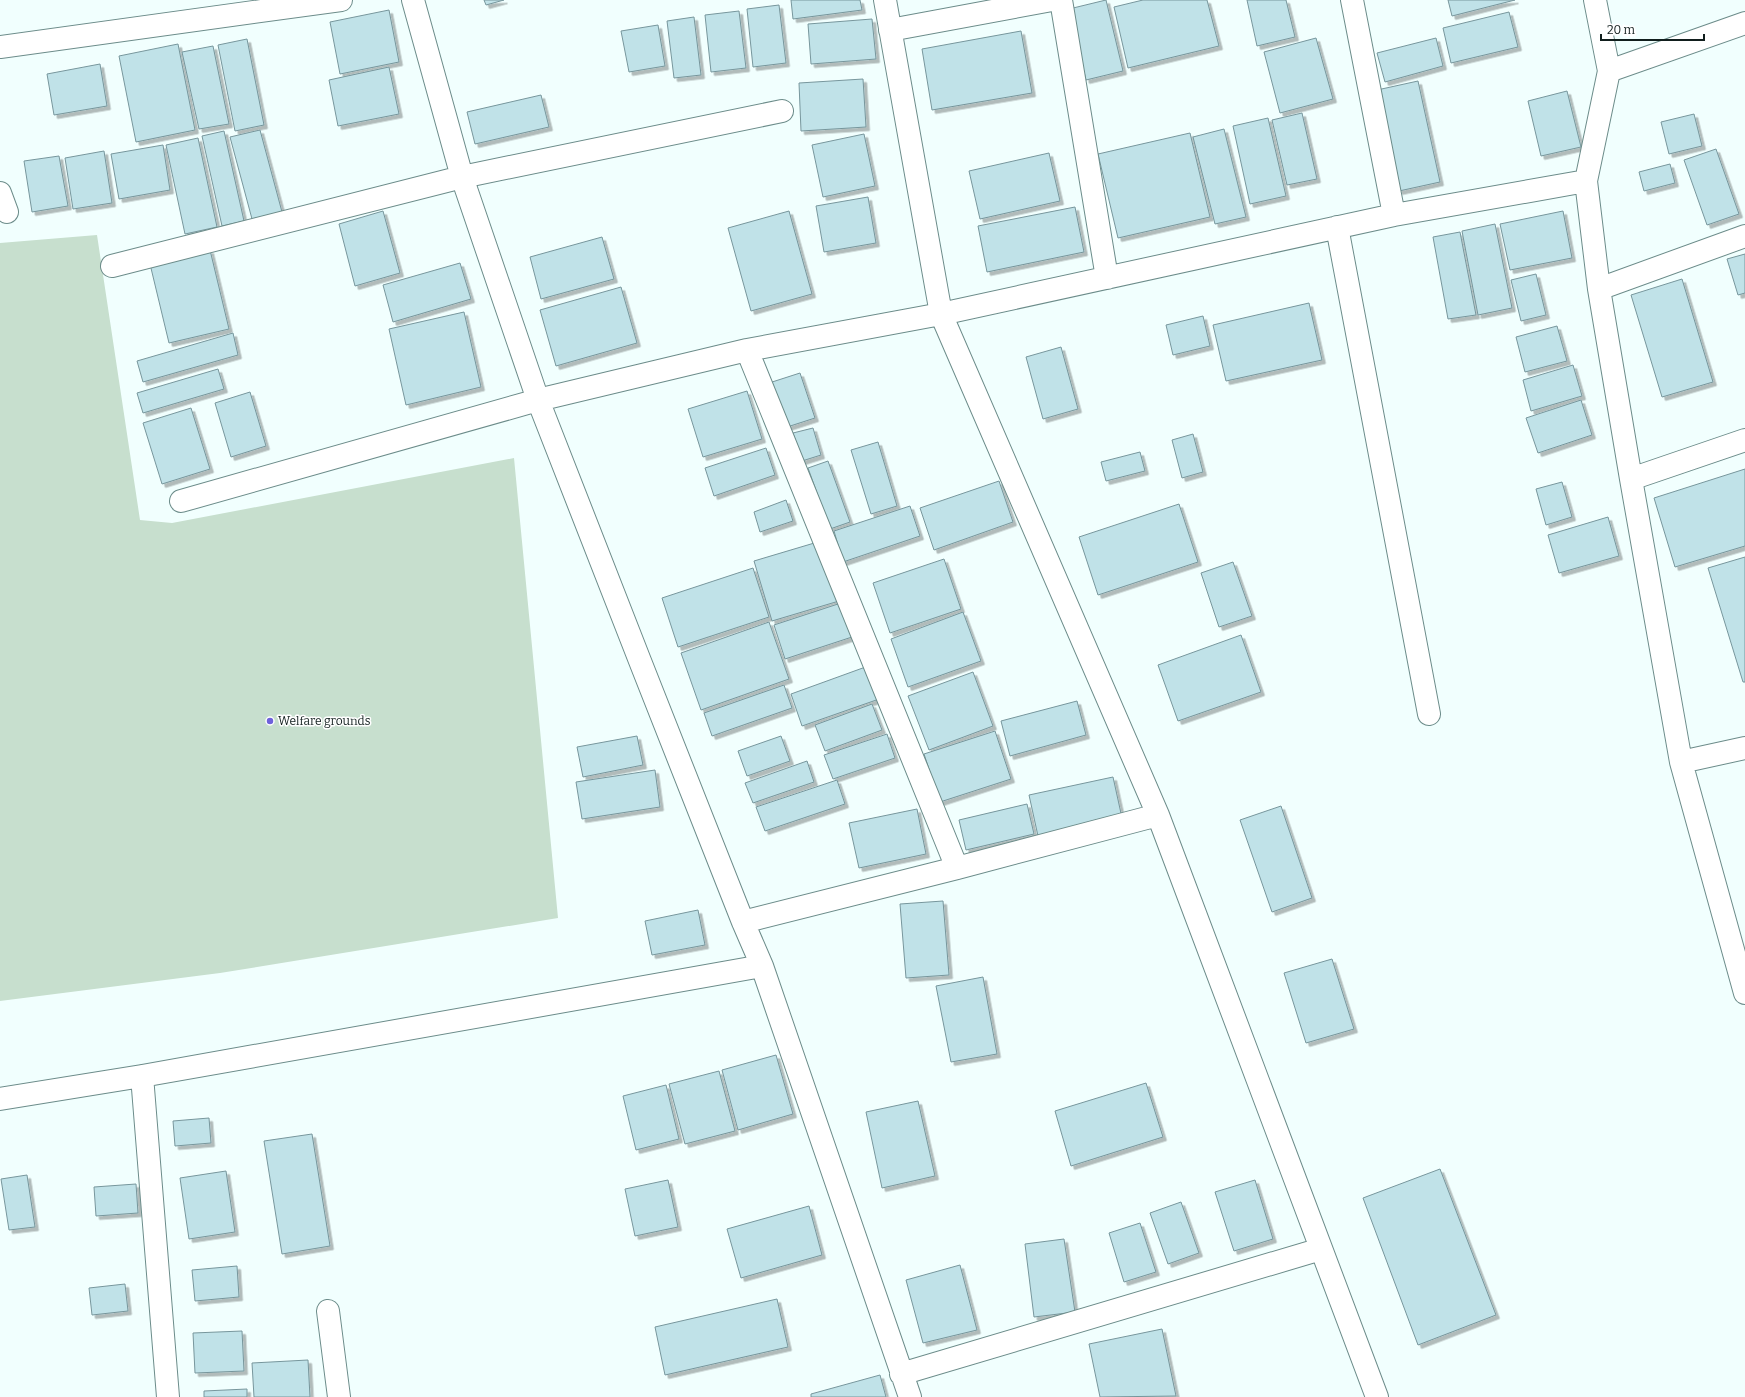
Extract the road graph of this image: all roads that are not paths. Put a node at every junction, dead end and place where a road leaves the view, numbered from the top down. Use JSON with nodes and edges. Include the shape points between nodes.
{"nodes":[{"id":1,"x":341,"y":0,"type":"edge"},
{"id":2,"x":413,"y":0,"type":"edge"},
{"id":3,"x":885,"y":0,"type":"edge"},
{"id":4,"x":1052,"y":0,"type":"edge"},
{"id":5,"x":1061,"y":0,"type":"edge"},
{"id":6,"x":1352,"y":0,"type":"edge"},
{"id":7,"x":1595,"y":0,"type":"edge"},
{"id":8,"x":1745,"y":23,"type":"edge"},
{"id":9,"x":890,"y":30,"type":"junction"},
{"id":10,"x":0,"y":46,"type":"edge"},
{"id":11,"x":1609,"y":71,"type":"junction"},
{"id":12,"x":782,"y":111,"type":"dead end"},
{"id":13,"x":462,"y":177,"type":"junction"},
{"id":14,"x":1586,"y":181,"type":"junction"},
{"id":15,"x":1394,"y":215,"type":"junction"},
{"id":16,"x":1337,"y":227,"type":"junction"},
{"id":17,"x":1745,"y":236,"type":"edge"},
{"id":18,"x":112,"y":266,"type":"dead end"},
{"id":19,"x":1107,"y":278,"type":"junction"},
{"id":20,"x":1599,"y":289,"type":"junction"},
{"id":21,"x":941,"y":314,"type":"junction"},
{"id":22,"x":747,"y":350,"type":"junction"},
{"id":23,"x":538,"y":400,"type":"junction"},
{"id":24,"x":1745,"y":440,"type":"edge"},
{"id":25,"x":1631,"y":479,"type":"junction"},
{"id":26,"x":181,"y":501,"type":"dead end"},
{"id":27,"x":1429,"y":714,"type":"dead end"},
{"id":28,"x":1745,"y":748,"type":"edge"},
{"id":29,"x":1681,"y":762,"type":"junction"},
{"id":30,"x":1158,"y":815,"type":"junction"},
{"id":31,"x":957,"y":868,"type":"junction"},
{"id":32,"x":743,"y":922,"type":"junction"},
{"id":33,"x":762,"y":966,"type":"junction"},
{"id":34,"x":1745,"y":994,"type":"edge"},
{"id":35,"x":142,"y":1076,"type":"junction"},
{"id":36,"x":0,"y":1099,"type":"edge"},
{"id":37,"x":1322,"y":1249,"type":"junction"},
{"id":38,"x":328,"y":1312,"type":"dead end"},
{"id":39,"x":901,"y":1374,"type":"junction"},
{"id":40,"x":168,"y":1397,"type":"edge"},
{"id":41,"x":339,"y":1397,"type":"edge"},
{"id":42,"x":910,"y":1397,"type":"edge"},
{"id":43,"x":1377,"y":1397,"type":"edge"}],
"edges":[{"from":1,"to":10,"type":"street"},
{"from":2,"to":13,"type":"street"},
{"from":3,"to":9,"type":"street"},
{"from":4,"to":9,"type":"street"},
{"from":5,"to":19,"type":"street"},
{"from":6,"to":15,"type":"street"},
{"from":7,"to":11,"type":"street"},
{"from":8,"to":11,"type":"street"},
{"from":9,"to":21,"type":"street"},
{"from":11,"to":14,"type":"street"},
{"from":12,"to":13,"type":"street"},
{"from":13,"to":18,"type":"street"},
{"from":13,"to":23,"type":"street"},
{"from":14,"to":15,"type":"street"},
{"from":14,"to":20,"type":"street"},
{"from":15,"to":16,"type":"street"},
{"from":16,"to":19,"type":"street"},
{"from":16,"to":27,"type":"street"},
{"from":17,"to":20,"type":"street"},
{"from":19,"to":21,"type":"street"},
{"from":20,"to":25,"type":"street"},
{"from":21,"to":22,"type":"street"},
{"from":21,"to":30,"type":"street"},
{"from":22,"to":23,"type":"street"},
{"from":22,"to":31,"type":"street"},
{"from":23,"to":26,"type":"street"},
{"from":23,"to":32,"type":"street"},
{"from":24,"to":25,"type":"street"},
{"from":25,"to":29,"type":"street"},
{"from":28,"to":29,"type":"street"},
{"from":29,"to":34,"type":"street"},
{"from":30,"to":31,"type":"street"},
{"from":30,"to":37,"type":"street"},
{"from":31,"to":32,"type":"street"},
{"from":32,"to":33,"type":"street"},
{"from":33,"to":35,"type":"street"},
{"from":33,"to":39,"type":"street"},
{"from":35,"to":36,"type":"street"},
{"from":35,"to":40,"type":"street"},
{"from":37,"to":39,"type":"street"},
{"from":37,"to":43,"type":"street"},
{"from":38,"to":41,"type":"street"},
{"from":39,"to":42,"type":"street"}]}
